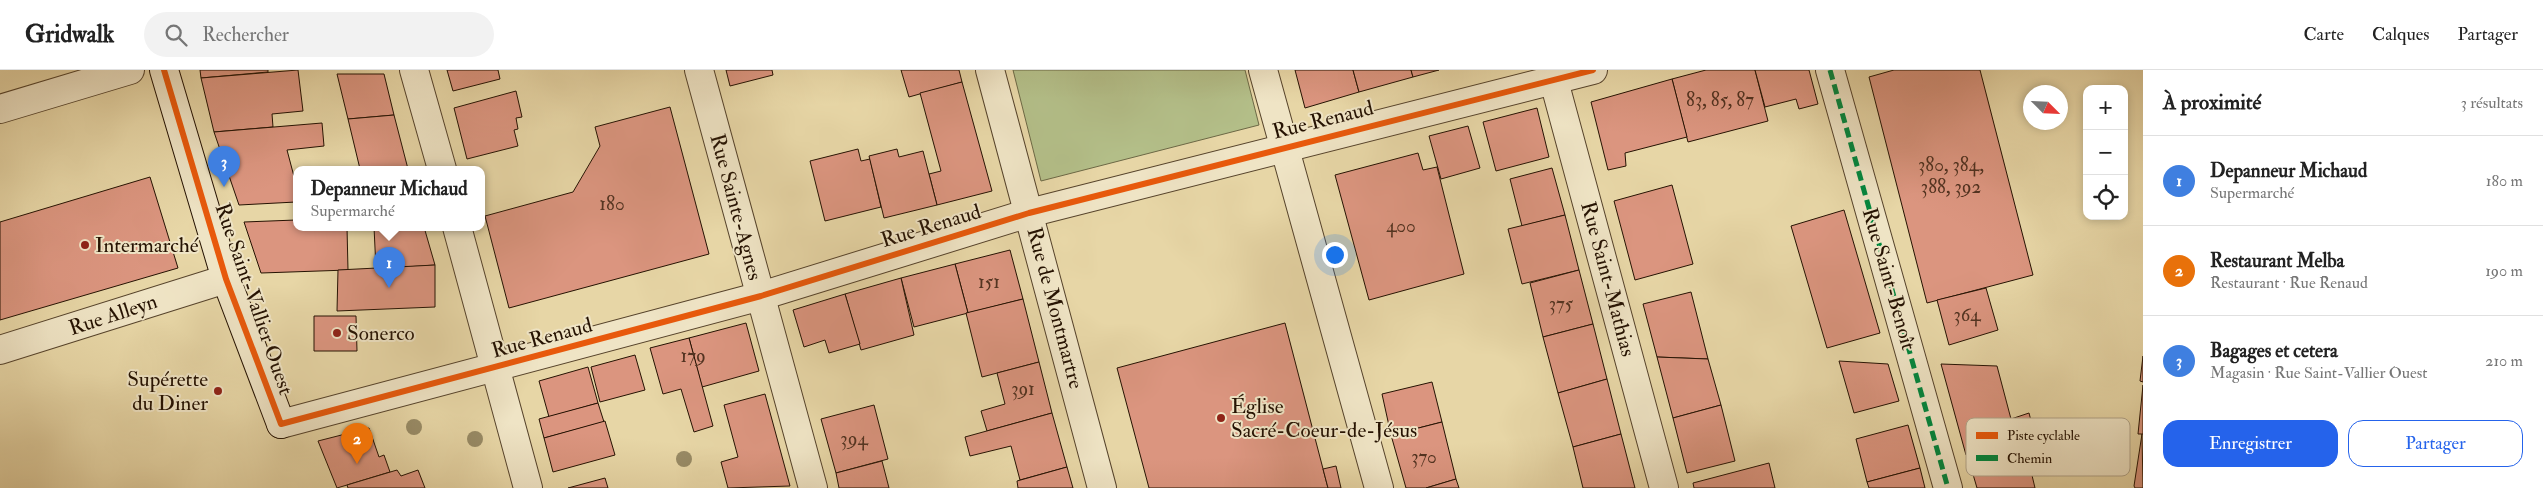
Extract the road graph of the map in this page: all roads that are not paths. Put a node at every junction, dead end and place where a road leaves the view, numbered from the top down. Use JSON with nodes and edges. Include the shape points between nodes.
{"nodes":[{"id":1,"x":130,"y":70,"type":"edge"},
{"id":2,"x":164,"y":70,"type":"edge"},
{"id":3,"x":414,"y":70,"type":"edge"},
{"id":4,"x":699,"y":70,"type":"edge"},
{"id":5,"x":990,"y":70,"type":"edge"},
{"id":6,"x":1263,"y":70,"type":"edge"},
{"id":7,"x":1593,"y":70,"type":"edge"},
{"id":8,"x":1830,"y":70,"type":"edge"},
{"id":9,"x":1552,"y":75,"type":"edge"},
{"id":10,"x":0,"y":109,"type":"edge"},
{"id":11,"x":1284,"y":146,"type":"junction"},
{"id":12,"x":441,"y":166,"type":"edge"},
{"id":13,"x":1029,"y":213,"type":"junction"},
{"id":14,"x":458,"y":231,"type":"edge"},
{"id":15,"x":226,"y":279,"type":"junction"},
{"id":16,"x":760,"y":296,"type":"junction"},
{"id":17,"x":0,"y":350,"type":"edge"},
{"id":18,"x":496,"y":368,"type":"junction"},
{"id":19,"x":281,"y":424,"type":"joint"},
{"id":20,"x":528,"y":488,"type":"edge"},
{"id":21,"x":814,"y":488,"type":"edge"},
{"id":22,"x":1102,"y":488,"type":"edge"},
{"id":23,"x":1379,"y":488,"type":"edge"},
{"id":24,"x":1664,"y":488,"type":"edge"},
{"id":25,"x":1948,"y":488,"type":"edge"}],
"edges":[{"from":1,"to":10,"type":"street"},
{"from":2,"to":15,"type":"street","name":"Rue Saint-Vallier Ouest"},
{"from":3,"to":12,"type":"street"},
{"from":4,"to":16,"type":"street","name":"Rue Sainte-Agnes"},
{"from":5,"to":13,"type":"street","name":"Rue de Montmartre"},
{"from":6,"to":11,"type":"street"},
{"from":7,"to":9,"type":"street","name":"Rue Renaud"},
{"from":8,"to":25,"type":"street","name":"Rue Saint-Benoît"},
{"from":9,"to":11,"type":"street","name":"Rue Renaud"},
{"from":9,"to":24,"type":"street","name":"Rue Saint-Mathias"},
{"from":11,"to":13,"type":"street","name":"Rue Renaud"},
{"from":11,"to":23,"type":"street"},
{"from":13,"to":16,"type":"street","name":"Rue Renaud"},
{"from":13,"to":22,"type":"street","name":"Rue de Montmartre"},
{"from":14,"to":18,"type":"street"},
{"from":15,"to":17,"type":"street","name":"Rue Alleyn"},
{"from":15,"to":19,"type":"street","name":"Rue Saint-Vallier Ouest"},
{"from":16,"to":18,"type":"street","name":"Rue Renaud"},
{"from":16,"to":21,"type":"street","name":"Rue Sainte-Agnes"},
{"from":18,"to":19,"type":"street","name":"Rue Renaud"},
{"from":18,"to":20,"type":"street"}]}
